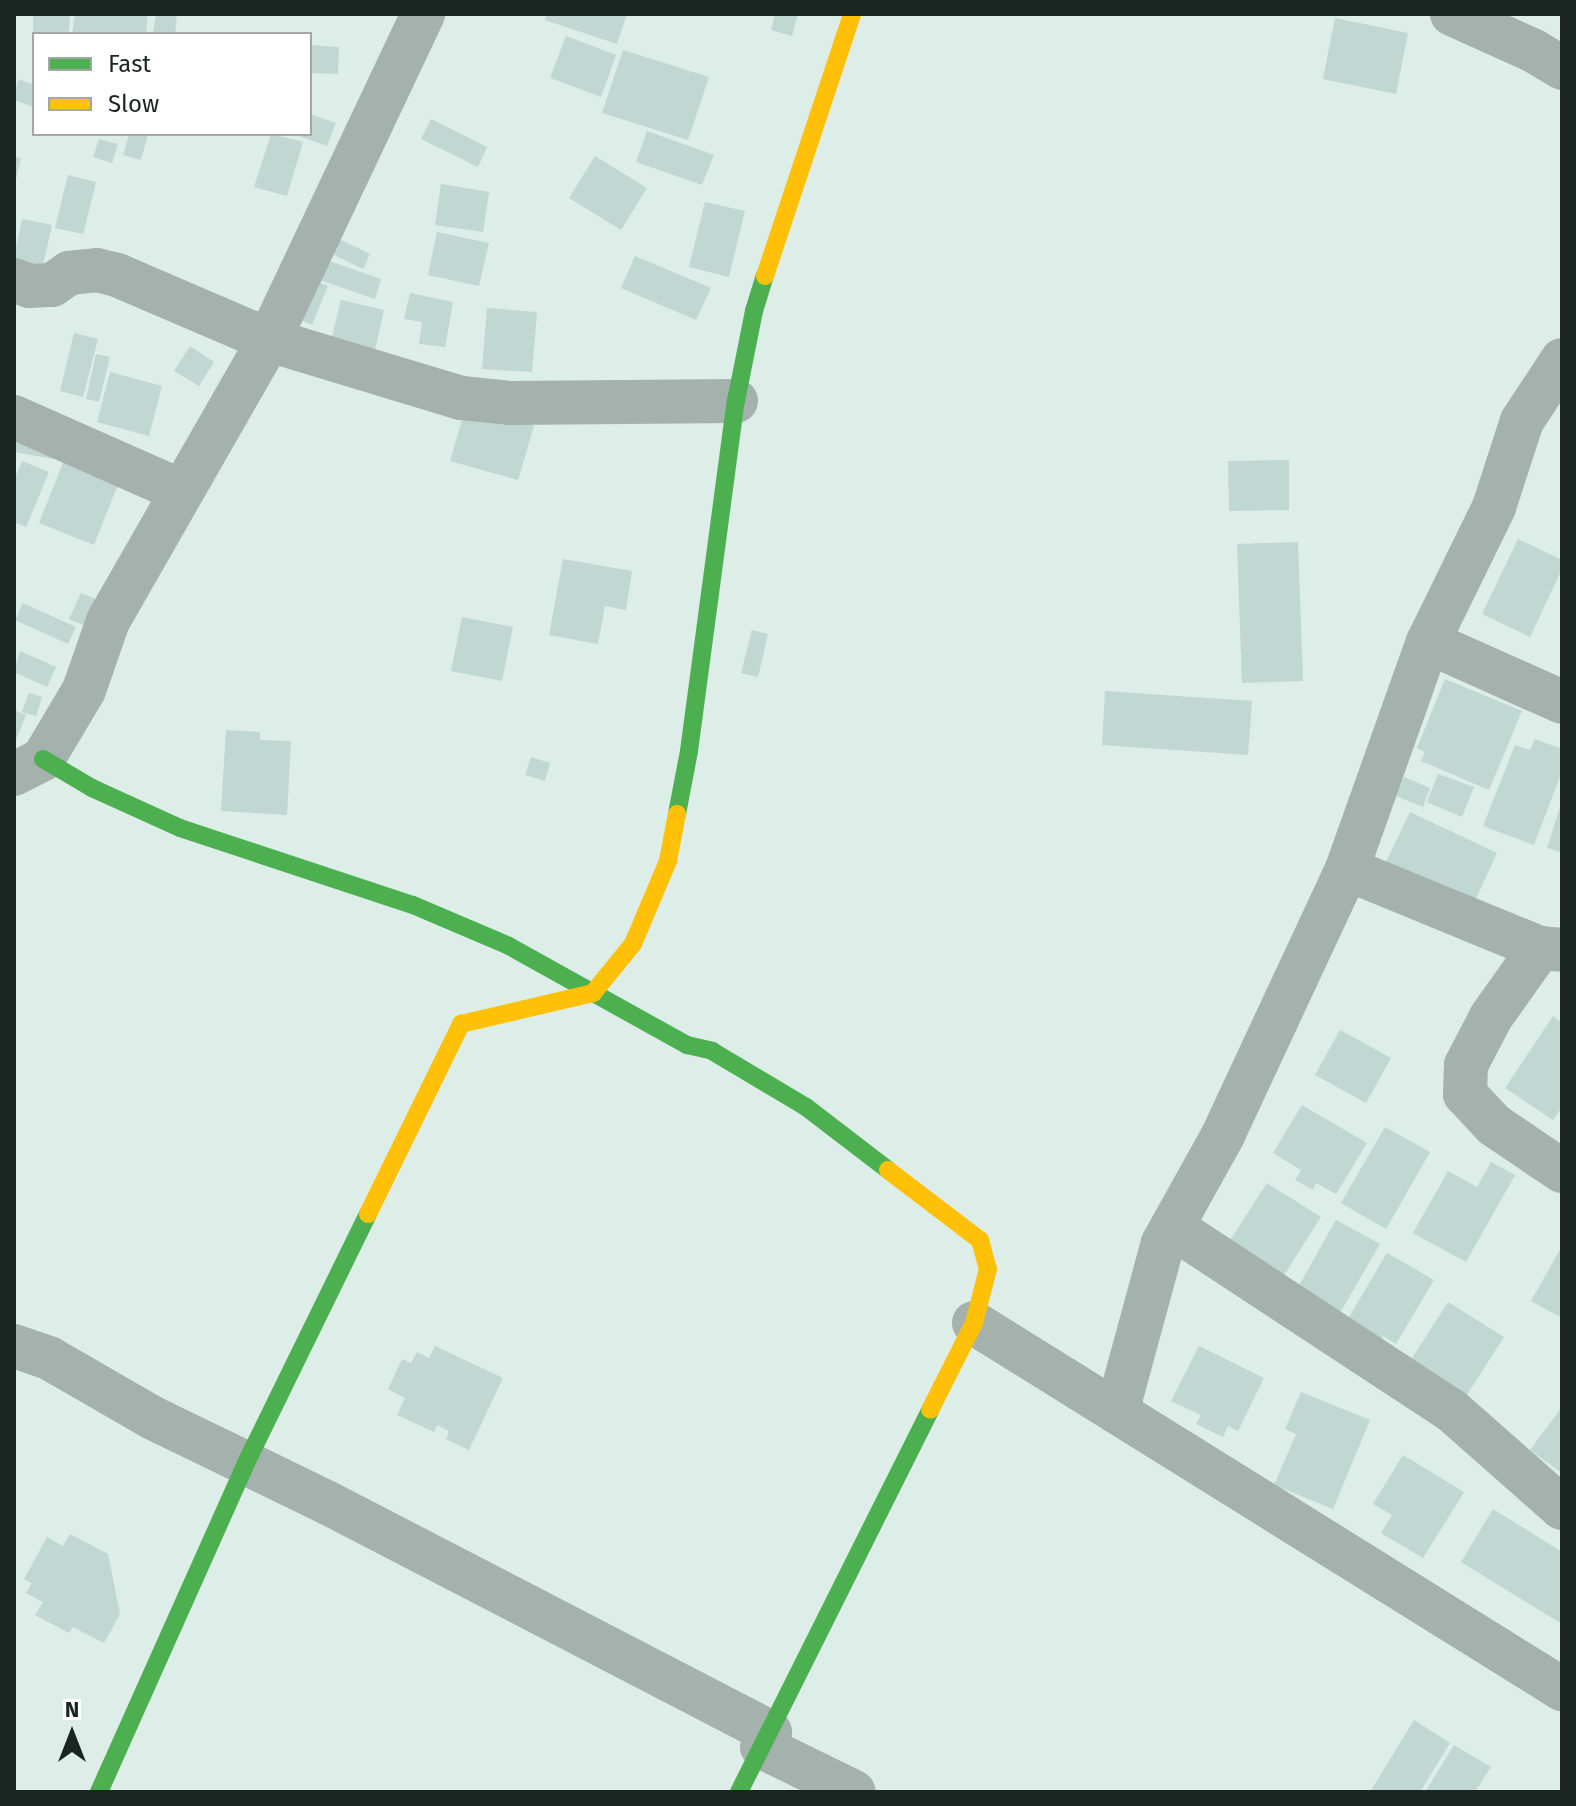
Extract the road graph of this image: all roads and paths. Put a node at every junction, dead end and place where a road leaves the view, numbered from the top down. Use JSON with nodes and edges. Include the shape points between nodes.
{"nodes":[{"id":1,"x":423,"y":14,"type":"edge"},
{"id":2,"x":852,"y":14,"type":"edge"},
{"id":3,"x":1452,"y":14,"type":"edge"},
{"id":4,"x":1562,"y":68,"type":"edge"},
{"id":5,"x":14,"y":280,"type":"edge"},
{"id":6,"x":269,"y":340,"type":"junction"},
{"id":7,"x":1562,"y":362,"type":"edge"},
{"id":8,"x":736,"y":401,"type":"junction"},
{"id":9,"x":14,"y":417,"type":"edge"},
{"id":10,"x":181,"y":491,"type":"junction"},
{"id":11,"x":1428,"y":642,"type":"junction"},
{"id":12,"x":1562,"y":702,"type":"edge"},
{"id":13,"x":29,"y":766,"type":"edge"},
{"id":14,"x":1347,"y":869,"type":"junction"},
{"id":15,"x":1551,"y":949,"type":"edge"},
{"id":16,"x":593,"y":993,"type":"junction"},
{"id":17,"x":1562,"y":1171,"type":"edge"},
{"id":18,"x":1172,"y":1227,"type":"junction"},
{"id":19,"x":974,"y":1323,"type":"junction"},
{"id":20,"x":14,"y":1346,"type":"edge"},
{"id":21,"x":1117,"y":1412,"type":"junction"},
{"id":22,"x":246,"y":1463,"type":"junction"},
{"id":23,"x":1562,"y":1508,"type":"edge"},
{"id":24,"x":1562,"y":1689,"type":"edge"},
{"id":25,"x":766,"y":1740,"type":"junction"},
{"id":26,"x":99,"y":1792,"type":"edge"},
{"id":27,"x":739,"y":1792,"type":"edge"},
{"id":28,"x":854,"y":1792,"type":"edge"}],
"edges":[{"from":1,"to":6,"type":"street"},
{"from":2,"to":8,"type":"street","via":[[754,311]]},
{"from":3,"to":4,"type":"street"},
{"from":5,"to":6,"type":"street","via":[[52,285],[69,273],[97,270]]},
{"from":6,"to":8,"type":"street","via":[[480,401]]},
{"from":6,"to":10,"type":"street"},
{"from":7,"to":11,"type":"street","via":[[1522,421],[1494,507]]},
{"from":8,"to":16,"type":"street","via":[[689,751],[668,861],[633,944]]},
{"from":9,"to":10,"type":"street"},
{"from":10,"to":13,"type":"street","via":[[108,621],[84,690]]},
{"from":11,"to":12,"type":"street"},
{"from":11,"to":14,"type":"street"},
{"from":13,"to":16,"type":"street","via":[[180,828],[413,905],[509,946]]},
{"from":14,"to":15,"type":"street"},
{"from":14,"to":18,"type":"street","via":[[1223,1135]]},
{"from":15,"to":17,"type":"street","via":[[1485,1029],[1466,1065],[1465,1094],[1494,1125]]},
{"from":16,"to":19,"type":"street","via":[[687,1045],[712,1051],[806,1107],[980,1240],[988,1269]]},
{"from":16,"to":22,"type":"street","via":[[461,1024]]},
{"from":18,"to":21,"type":"street","via":[[1163,1243]]},
{"from":18,"to":23,"type":"street","via":[[1451,1410]]},
{"from":19,"to":21,"type":"street"},
{"from":19,"to":25,"type":"street"},
{"from":20,"to":22,"type":"street","via":[[49,1358],[153,1418]]},
{"from":21,"to":24,"type":"street"},
{"from":22,"to":25,"type":"street"},
{"from":22,"to":26,"type":"street"},
{"from":25,"to":27,"type":"street"},
{"from":25,"to":28,"type":"street"}]}
